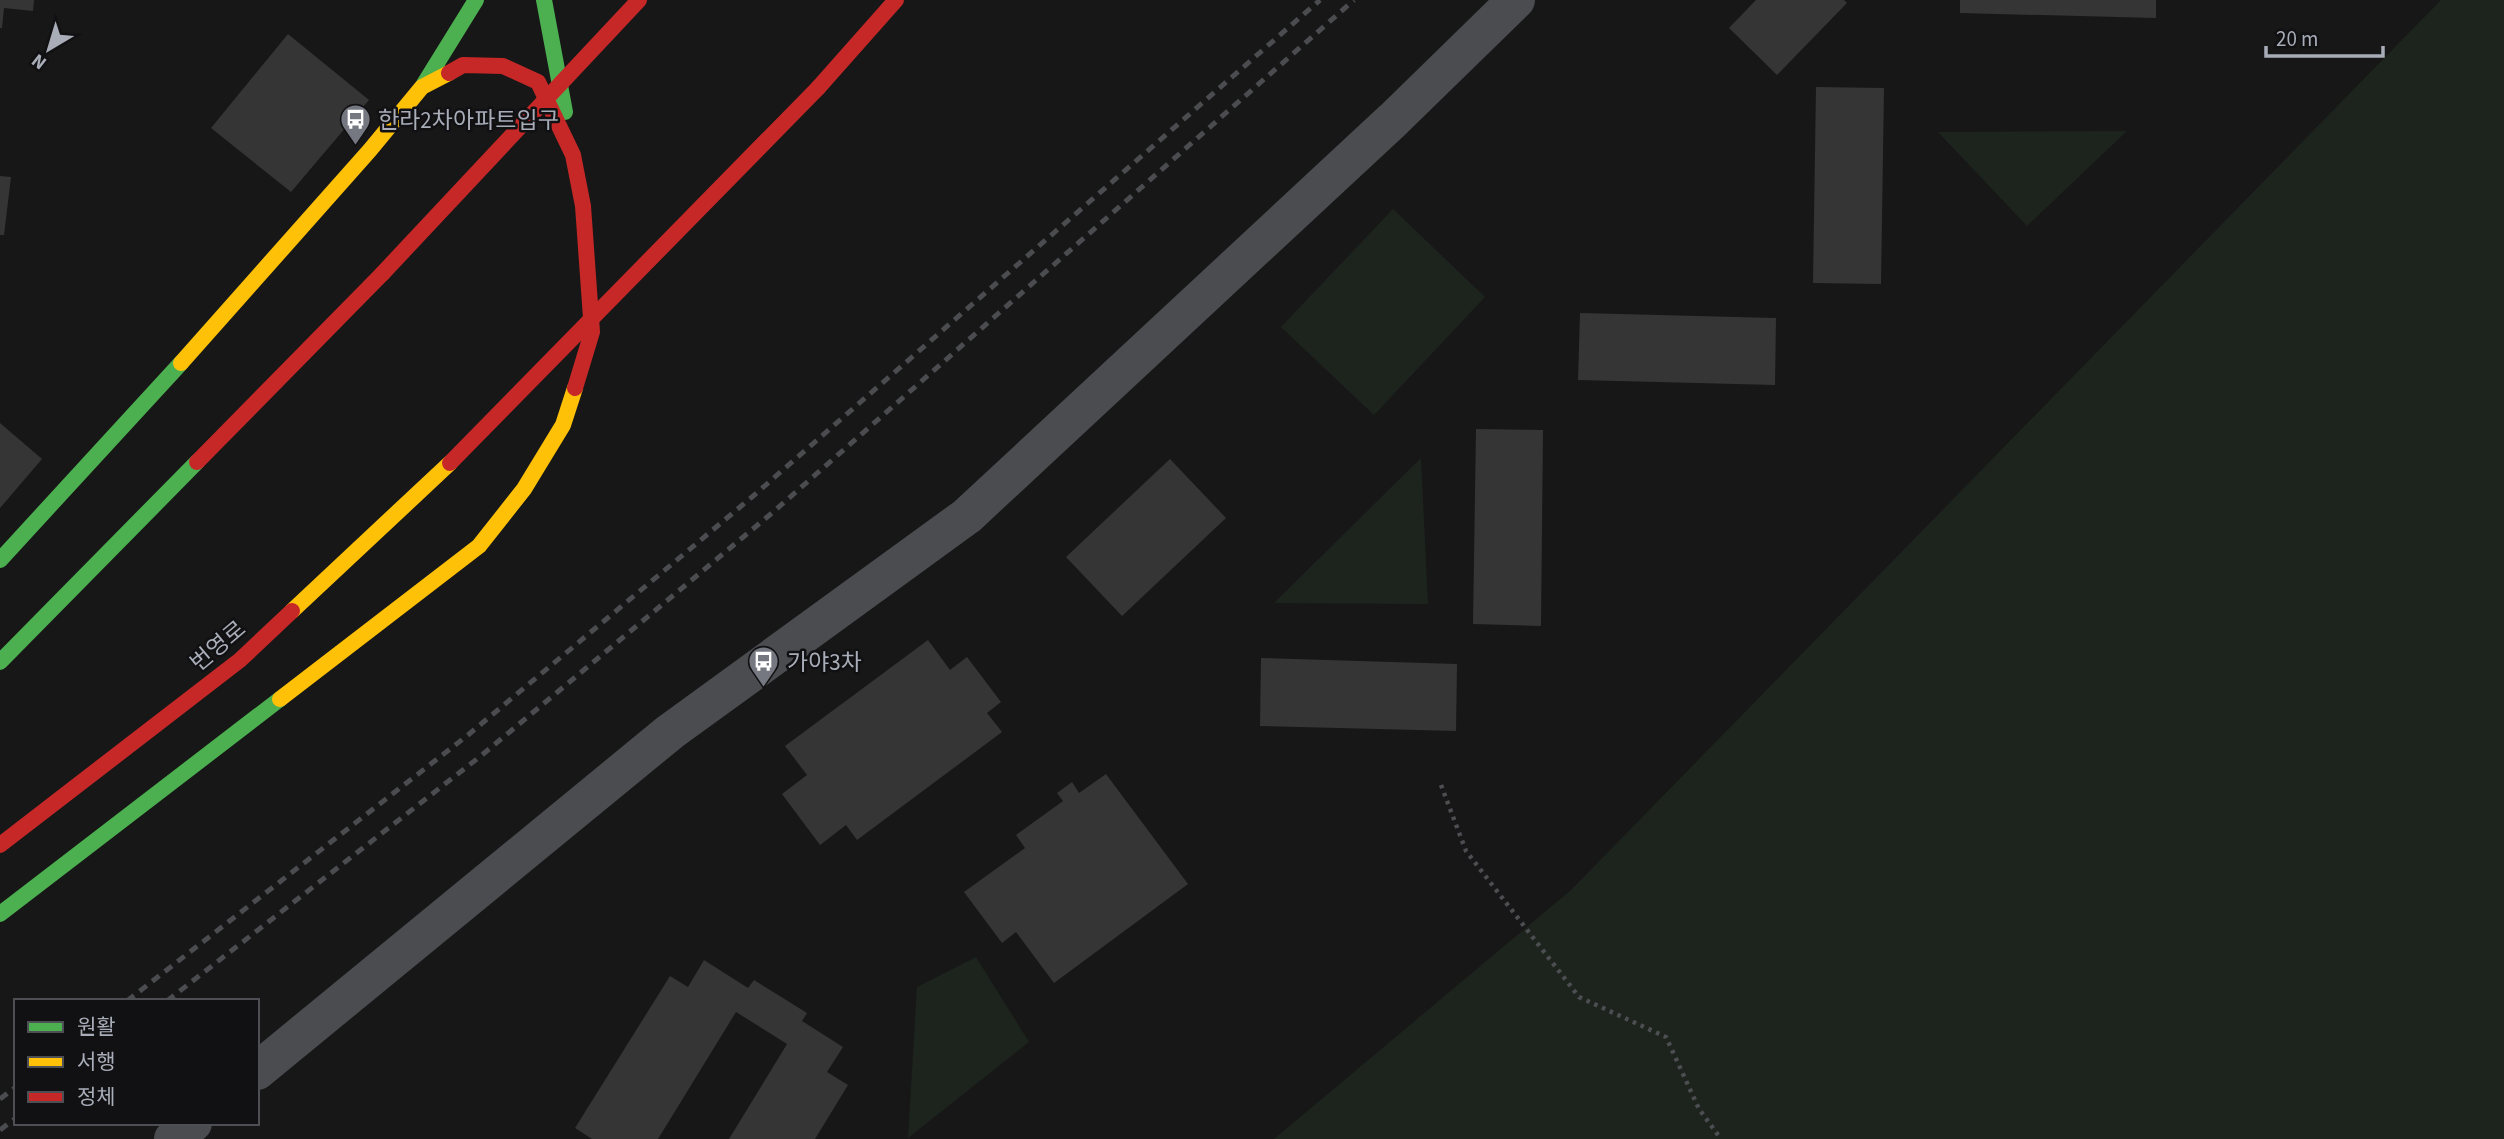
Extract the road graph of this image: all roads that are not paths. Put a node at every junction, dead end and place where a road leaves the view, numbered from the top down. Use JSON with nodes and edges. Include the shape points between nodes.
{"nodes":[{"id":1,"x":476,"y":0,"type":"edge"},
{"id":2,"x":544,"y":0,"type":"edge"},
{"id":3,"x":639,"y":0,"type":"edge"},
{"id":4,"x":896,"y":0,"type":"edge"},
{"id":5,"x":1516,"y":0,"type":"edge"},
{"id":6,"x":422,"y":87,"type":"junction"},
{"id":7,"x":573,"y":155,"type":"junction"},
{"id":8,"x":0,"y":560,"type":"edge"},
{"id":9,"x":0,"y":662,"type":"edge"},
{"id":10,"x":0,"y":845,"type":"edge"},
{"id":11,"x":0,"y":914,"type":"edge"},
{"id":12,"x":259,"y":1069,"type":"edge"},
{"id":13,"x":190,"y":1125,"type":"edge"},
{"id":14,"x":173,"y":1139,"type":"edge"}],
"edges":[{"from":1,"to":6,"type":"street"},
{"from":2,"to":7,"type":"street"},
{"from":3,"to":9,"type":"street","bridge":true,"via":[[382,274]]},
{"from":4,"to":10,"type":"street","name":"번영로","bridge":true,"via":[[818,88],[450,463],[240,660]]},
{"from":5,"to":12,"type":"street","via":[[967,516],[670,732]]},
{"from":6,"to":7,"type":"street","via":[[463,65],[503,66],[537,82]]},
{"from":6,"to":8,"type":"street","via":[[134,417]]},
{"from":7,"to":11,"type":"street","via":[[583,206],[592,332],[563,425],[524,489],[479,546]]},
{"from":13,"to":14,"type":"street"}]}
